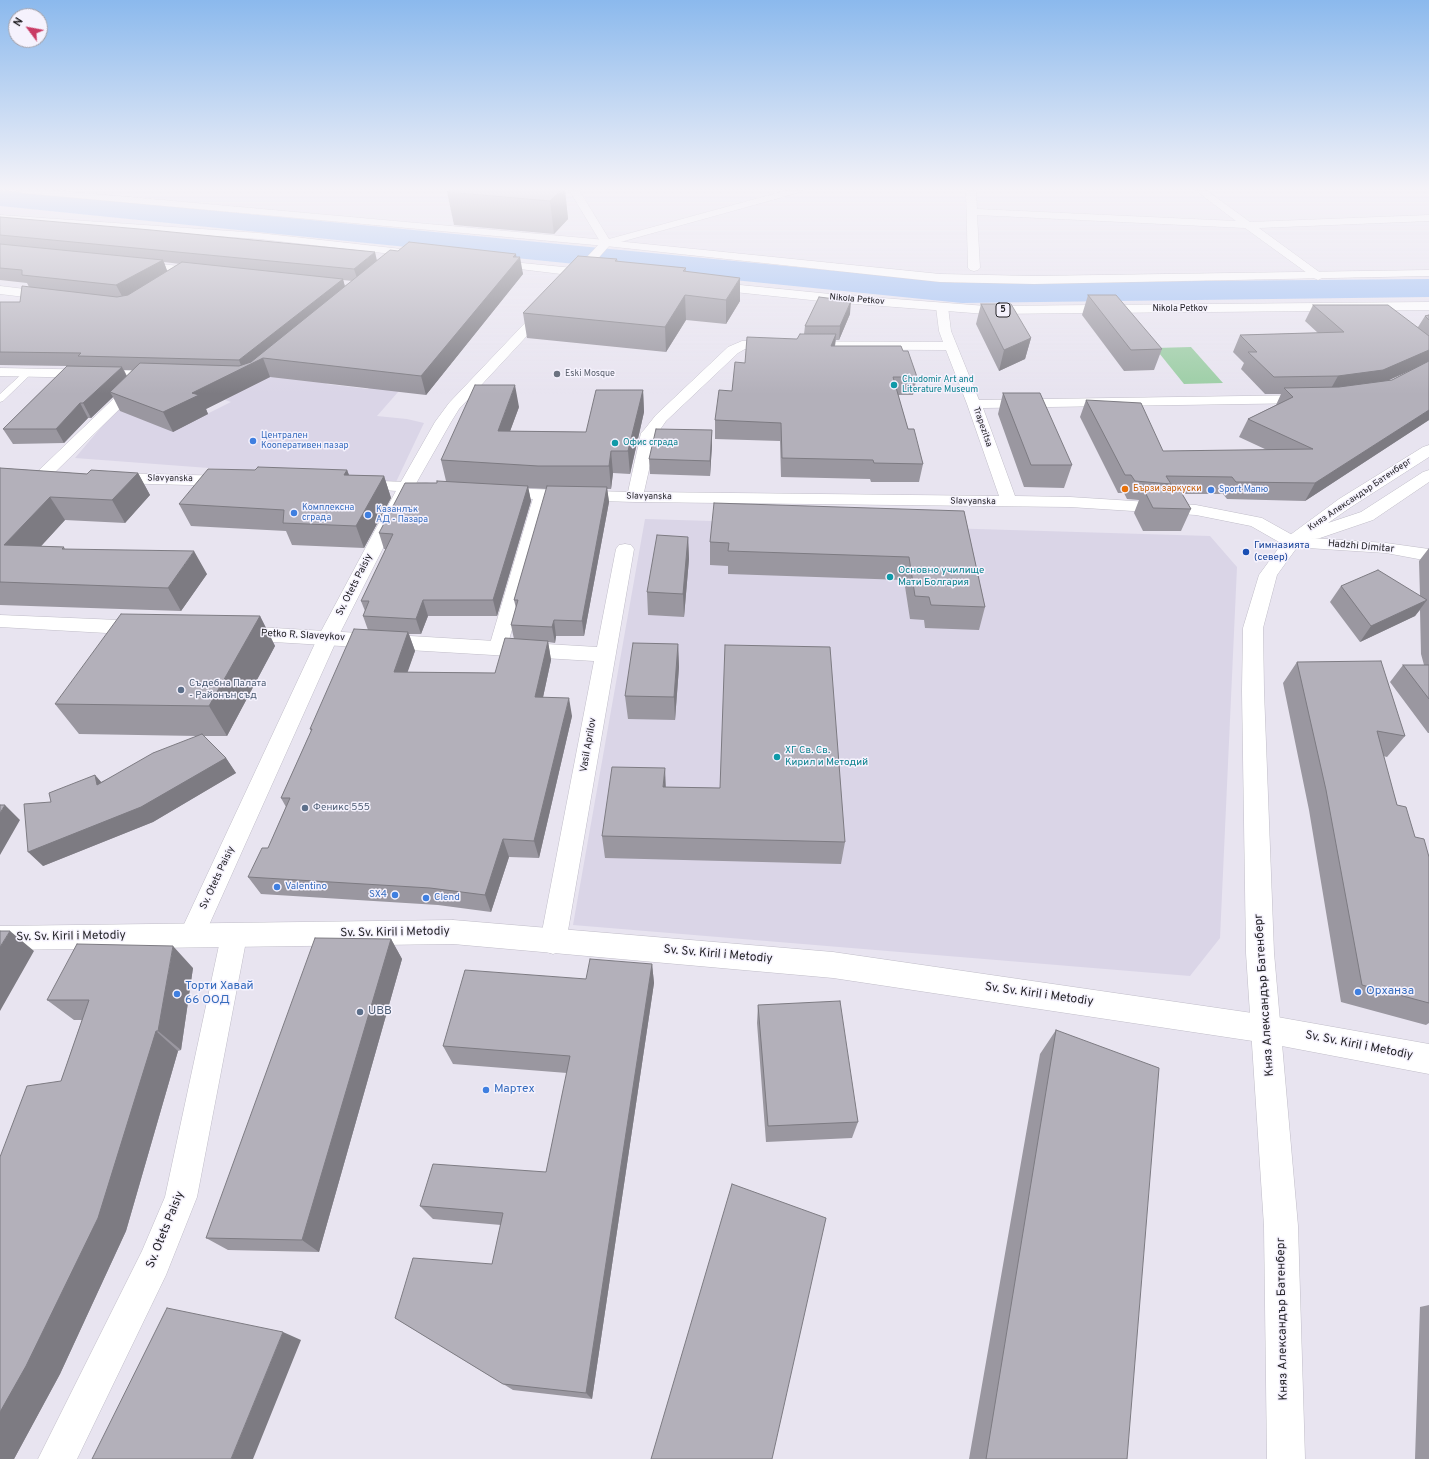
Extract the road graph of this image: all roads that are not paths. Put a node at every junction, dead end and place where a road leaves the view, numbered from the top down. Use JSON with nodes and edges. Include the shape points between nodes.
{"nodes":[{"id":1,"x":395,"y":258,"type":"edge"},
{"id":2,"x":592,"y":258,"type":"edge"},
{"id":3,"x":730,"y":258,"type":"edge"},
{"id":4,"x":974,"y":258,"type":"edge"},
{"id":5,"x":1294,"y":258,"type":"edge"},
{"id":6,"x":479,"y":261,"type":"edge"},
{"id":7,"x":390,"y":262,"type":"edge"},
{"id":8,"x":122,"y":263,"type":"edge"},
{"id":9,"x":974,"y":268,"type":"dead end"},
{"id":10,"x":184,"y":270,"type":"junction"},
{"id":11,"x":581,"y":270,"type":"junction"},
{"id":12,"x":214,"y":273,"type":"edge"},
{"id":13,"x":1429,"y":274,"type":"edge"},
{"id":14,"x":602,"y":275,"type":"edge"},
{"id":15,"x":1318,"y":276,"type":"junction"},
{"id":16,"x":170,"y":278,"type":"edge"},
{"id":17,"x":697,"y":285,"type":"edge"},
{"id":18,"x":0,"y":290,"type":"edge"},
{"id":19,"x":63,"y":297,"type":"edge"},
{"id":20,"x":1429,"y":306,"type":"edge"},
{"id":21,"x":942,"y":307,"type":"junction"},
{"id":22,"x":1373,"y":308,"type":"junction"},
{"id":23,"x":1386,"y":317,"type":"edge"},
{"id":24,"x":951,"y":346,"type":"junction"},
{"id":25,"x":0,"y":372,"type":"edge"},
{"id":26,"x":28,"y":373,"type":"junction"},
{"id":27,"x":146,"y":375,"type":"junction"},
{"id":28,"x":169,"y":376,"type":"edge"},
{"id":29,"x":0,"y":399,"type":"edge"},
{"id":30,"x":1321,"y":399,"type":"edge"},
{"id":31,"x":974,"y":404,"type":"junction"},
{"id":32,"x":1429,"y":450,"type":"edge"},
{"id":33,"x":1429,"y":475,"type":"edge"},
{"id":34,"x":63,"y":477,"type":"edge"},
{"id":35,"x":100,"y":478,"type":"edge"},
{"id":36,"x":246,"y":481,"type":"edge"},
{"id":37,"x":346,"y":484,"type":"edge"},
{"id":38,"x":406,"y":487,"type":"junction"},
{"id":39,"x":444,"y":489,"type":"edge"},
{"id":40,"x":482,"y":492,"type":"edge"},
{"id":41,"x":542,"y":495,"type":"junction"},
{"id":42,"x":635,"y":497,"type":"junction"},
{"id":43,"x":1009,"y":502,"type":"junction"},
{"id":44,"x":1292,"y":542,"type":"junction"},
{"id":45,"x":626,"y":549,"type":"dead end"},
{"id":46,"x":1429,"y":555,"type":"edge"},
{"id":47,"x":0,"y":621,"type":"edge"},
{"id":48,"x":156,"y":629,"type":"edge"},
{"id":49,"x":219,"y":632,"type":"edge"},
{"id":50,"x":328,"y":637,"type":"junction"},
{"id":51,"x":498,"y":647,"type":"junction"},
{"id":52,"x":606,"y":655,"type":"junction"},
{"id":53,"x":192,"y":936,"type":"junction"},
{"id":54,"x":234,"y":936,"type":"junction"},
{"id":55,"x":0,"y":938,"type":"edge"},
{"id":56,"x":553,"y":942,"type":"junction"},
{"id":57,"x":1266,"y":1029,"type":"junction"},
{"id":58,"x":1429,"y":1059,"type":"edge"},
{"id":59,"x":57,"y":1459,"type":"edge"},
{"id":60,"x":1286,"y":1459,"type":"edge"}],
"edges":[{"from":1,"to":7,"type":"street"},
{"from":2,"to":11,"type":"street","name":"Sv. Otets Paisiy"},
{"from":3,"to":15,"type":"street","via":[[940,278],[1034,280]]},
{"from":4,"to":9,"type":"street"},
{"from":5,"to":15,"type":"street"},
{"from":6,"to":11,"type":"street"},
{"from":8,"to":10,"type":"street"},
{"from":10,"to":12,"type":"street"},
{"from":10,"to":16,"type":"street"},
{"from":11,"to":14,"type":"street"},
{"from":11,"to":38,"type":"street","name":"Sv. Otets Paisiy","via":[[454,406]]},
{"from":13,"to":15,"type":"street"},
{"from":17,"to":21,"type":"street","name":"Nikola Petkov","number":"5"},
{"from":18,"to":19,"type":"street"},
{"from":20,"to":22,"type":"street","name":"Nikola Petkov","number":"5"},
{"from":21,"to":22,"type":"street","name":"Nikola Petkov","number":"5","via":[[986,310]]},
{"from":21,"to":24,"type":"street","name":"Trapezitsa","via":[[945,331]]},
{"from":22,"to":23,"type":"street"},
{"from":24,"to":31,"type":"street","name":"Trapezitsa"},
{"from":24,"to":42,"type":"street","via":[[742,345],[733,350],[661,418],[649,433]]},
{"from":25,"to":26,"type":"street"},
{"from":26,"to":27,"type":"street"},
{"from":26,"to":29,"type":"lane"},
{"from":27,"to":28,"type":"street"},
{"from":27,"to":34,"type":"street","via":[[34,477]]},
{"from":30,"to":31,"type":"street"},
{"from":31,"to":43,"type":"street","name":"Trapezitsa"},
{"from":32,"to":44,"type":"street","name":"Княз Александър Батенберг","via":[[1345,503]]},
{"from":33,"to":44,"type":"street","name":"Княз Александър Батенберг","via":[[1367,516]]},
{"from":35,"to":36,"type":"street","name":"Slavyanska"},
{"from":37,"to":38,"type":"street"},
{"from":38,"to":39,"type":"street"},
{"from":38,"to":50,"type":"street","name":"Sv. Otets Paisiy"},
{"from":40,"to":41,"type":"street","name":"Slavyanska"},
{"from":41,"to":42,"type":"street","name":"Slavyanska"},
{"from":41,"to":51,"type":"street"},
{"from":42,"to":43,"type":"street","name":"Slavyanska"},
{"from":43,"to":44,"type":"street","name":"Slavyanska","via":[[1070,502],[1196,510],[1256,522]]},
{"from":44,"to":46,"type":"street","name":"Hadzhi Dimitar","via":[[1386,548]]},
{"from":44,"to":57,"type":"street","name":"Княз Александър Батенберг","via":[[1268,575],[1253,628],[1260,953]]},
{"from":45,"to":52,"type":"street","name":"Vasil Aprilov"},
{"from":47,"to":48,"type":"street"},
{"from":49,"to":50,"type":"street","name":"Petko R. Slaveykov"},
{"from":50,"to":51,"type":"street","name":"Petko R. Slaveykov"},
{"from":50,"to":53,"type":"street","name":"Sv. Otets Paisiy"},
{"from":51,"to":52,"type":"street","name":"Petko R. Slaveykov"},
{"from":52,"to":56,"type":"street","name":"Vasil Aprilov"},
{"from":53,"to":54,"type":"street","name":"Sv. Sv. Kiril i Metodiy"},
{"from":53,"to":55,"type":"street","name":"Sv. Sv. Kiril i Metodiy"},
{"from":54,"to":56,"type":"street","name":"Sv. Sv. Kiril i Metodiy","via":[[453,932]]},
{"from":54,"to":59,"type":"street","name":"Sv. Otets Paisiy","via":[[181,1197],[154,1263]]},
{"from":56,"to":57,"type":"street","name":"Sv. Sv. Kiril i Metodiy","via":[[833,965]]},
{"from":57,"to":58,"type":"street","name":"Sv. Sv. Kiril i Metodiy"},
{"from":57,"to":60,"type":"street","name":"Княз Александър Батенберг","via":[[1281,1226]]}]}
